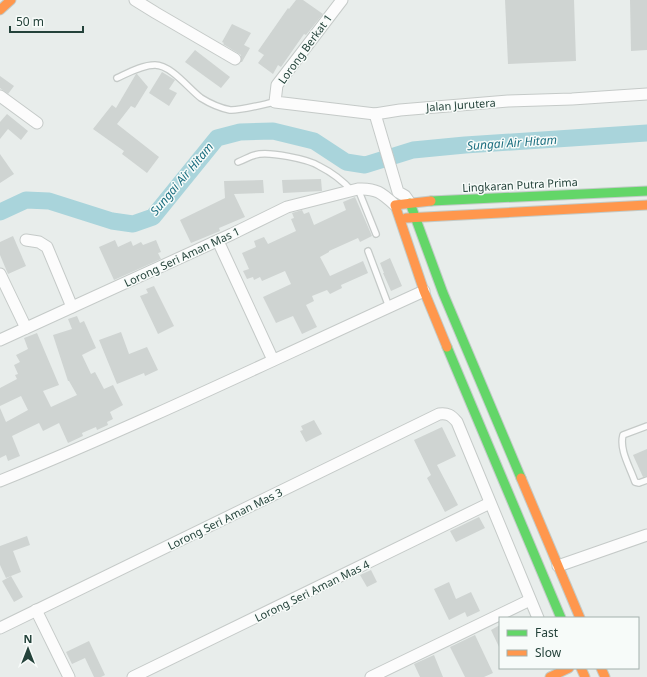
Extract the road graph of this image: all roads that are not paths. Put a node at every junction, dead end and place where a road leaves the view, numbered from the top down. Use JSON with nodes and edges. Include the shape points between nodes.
{"nodes":[{"id":1,"x":11,"y":0,"type":"edge"},
{"id":2,"x":135,"y":0,"type":"edge"},
{"id":3,"x":342,"y":0,"type":"edge"},
{"id":4,"x":0,"y":10,"type":"edge"},
{"id":5,"x":235,"y":59,"type":"dead end"},
{"id":6,"x":117,"y":78,"type":"dead end"},
{"id":7,"x":647,"y":94,"type":"edge"},
{"id":8,"x":0,"y":96,"type":"edge"},
{"id":9,"x":275,"y":102,"type":"junction"},
{"id":10,"x":375,"y":114,"type":"junction"},
{"id":11,"x":37,"y":122,"type":"dead end"},
{"id":12,"x":238,"y":162,"type":"dead end"},
{"id":13,"x":397,"y":187,"type":"junction"},
{"id":14,"x":359,"y":190,"type":"junction"},
{"id":15,"x":647,"y":191,"type":"edge"},
{"id":16,"x":410,"y":203,"type":"junction"},
{"id":17,"x":395,"y":205,"type":"junction"},
{"id":18,"x":647,"y":205,"type":"edge"},
{"id":19,"x":415,"y":217,"type":"junction"},
{"id":20,"x":399,"y":219,"type":"junction"},
{"id":21,"x":376,"y":234,"type":"dead end"},
{"id":22,"x":26,"y":240,"type":"dead end"},
{"id":23,"x":218,"y":241,"type":"junction"},
{"id":24,"x":368,"y":251,"type":"dead end"},
{"id":25,"x":0,"y":274,"type":"edge"},
{"id":26,"x":424,"y":291,"type":"junction"},
{"id":27,"x":72,"y":307,"type":"junction"},
{"id":28,"x":389,"y":307,"type":"junction"},
{"id":29,"x":26,"y":328,"type":"junction"},
{"id":30,"x":0,"y":340,"type":"edge"},
{"id":31,"x":273,"y":360,"type":"junction"},
{"id":32,"x":647,"y":426,"type":"edge"},
{"id":33,"x":647,"y":480,"type":"edge"},
{"id":34,"x":0,"y":481,"type":"edge"},
{"id":35,"x":490,"y":503,"type":"junction"},
{"id":36,"x":647,"y":535,"type":"edge"},
{"id":37,"x":558,"y":566,"type":"junction"},
{"id":38,"x":530,"y":600,"type":"junction"},
{"id":39,"x":36,"y":610,"type":"junction"},
{"id":40,"x":538,"y":617,"type":"edge"},
{"id":41,"x":561,"y":617,"type":"edge"},
{"id":42,"x":580,"y":617,"type":"edge"},
{"id":43,"x":0,"y":628,"type":"edge"},
{"id":44,"x":69,"y":677,"type":"edge"},
{"id":45,"x":133,"y":677,"type":"edge"},
{"id":46,"x":371,"y":677,"type":"edge"}],
"edges":[{"from":1,"to":4,"type":"main road"},
{"from":2,"to":5,"type":"street"},
{"from":3,"to":9,"type":"street","name":"Lorong Berkat 1","via":[[277,85]]},
{"from":6,"to":9,"type":"lane","via":[[145,67],[162,66],[202,98],[231,110]]},
{"from":7,"to":10,"type":"street","name":"Jalan Jurutera","via":[[508,102]]},
{"from":8,"to":11,"type":"street"},
{"from":9,"to":10,"type":"street","name":"Jalan Jurutera"},
{"from":10,"to":13,"type":"street"},
{"from":12,"to":14,"type":"lane","via":[[256,154],[286,156],[318,165],[346,185]]},
{"from":13,"to":16,"type":"street"},
{"from":13,"to":17,"type":"street"},
{"from":14,"to":17,"type":"street","via":[[382,193]]},
{"from":14,"to":21,"type":"lane"},
{"from":14,"to":23,"type":"street","name":"Lorong Seri Aman Mas 1","via":[[287,207]]},
{"from":15,"to":16,"type":"main road","name":"Lingkaran Putra Prima"},
{"from":16,"to":17,"type":"main road","name":"Lingkaran Putra Prima"},
{"from":16,"to":19,"type":"main road"},
{"from":17,"to":20,"type":"main road"},
{"from":18,"to":19,"type":"main road"},
{"from":19,"to":20,"type":"main road"},
{"from":19,"to":37,"type":"main road","via":[[443,293]]},
{"from":20,"to":26,"type":"main road"},
{"from":22,"to":27,"type":"street","via":[[39,242],[47,247]]},
{"from":23,"to":27,"type":"street","name":"Lorong Seri Aman Mas 1"},
{"from":23,"to":31,"type":"street"},
{"from":24,"to":28,"type":"lane"},
{"from":25,"to":29,"type":"street"},
{"from":26,"to":28,"type":"street"},
{"from":26,"to":41,"type":"main road"},
{"from":27,"to":29,"type":"street","name":"Lorong Seri Aman Mas 1"},
{"from":28,"to":31,"type":"street"},
{"from":29,"to":30,"type":"street","name":"Lorong Seri Aman Mas 1"},
{"from":31,"to":34,"type":"street","via":[[143,420]]},
{"from":32,"to":33,"type":"lane","via":[[623,435],[622,441],[635,482]]},
{"from":35,"to":38,"type":"street"},
{"from":35,"to":39,"type":"street","name":"Lorong Seri Aman Mas 3","via":[[457,422],[450,415],[439,414]]},
{"from":35,"to":45,"type":"street","name":"Lorong Seri Aman Mas 4"},
{"from":36,"to":37,"type":"street"},
{"from":37,"to":42,"type":"main road"},
{"from":38,"to":40,"type":"street"},
{"from":38,"to":46,"type":"street"},
{"from":39,"to":43,"type":"street","name":"Lorong Seri Aman Mas 3"},
{"from":39,"to":44,"type":"street"}]}
